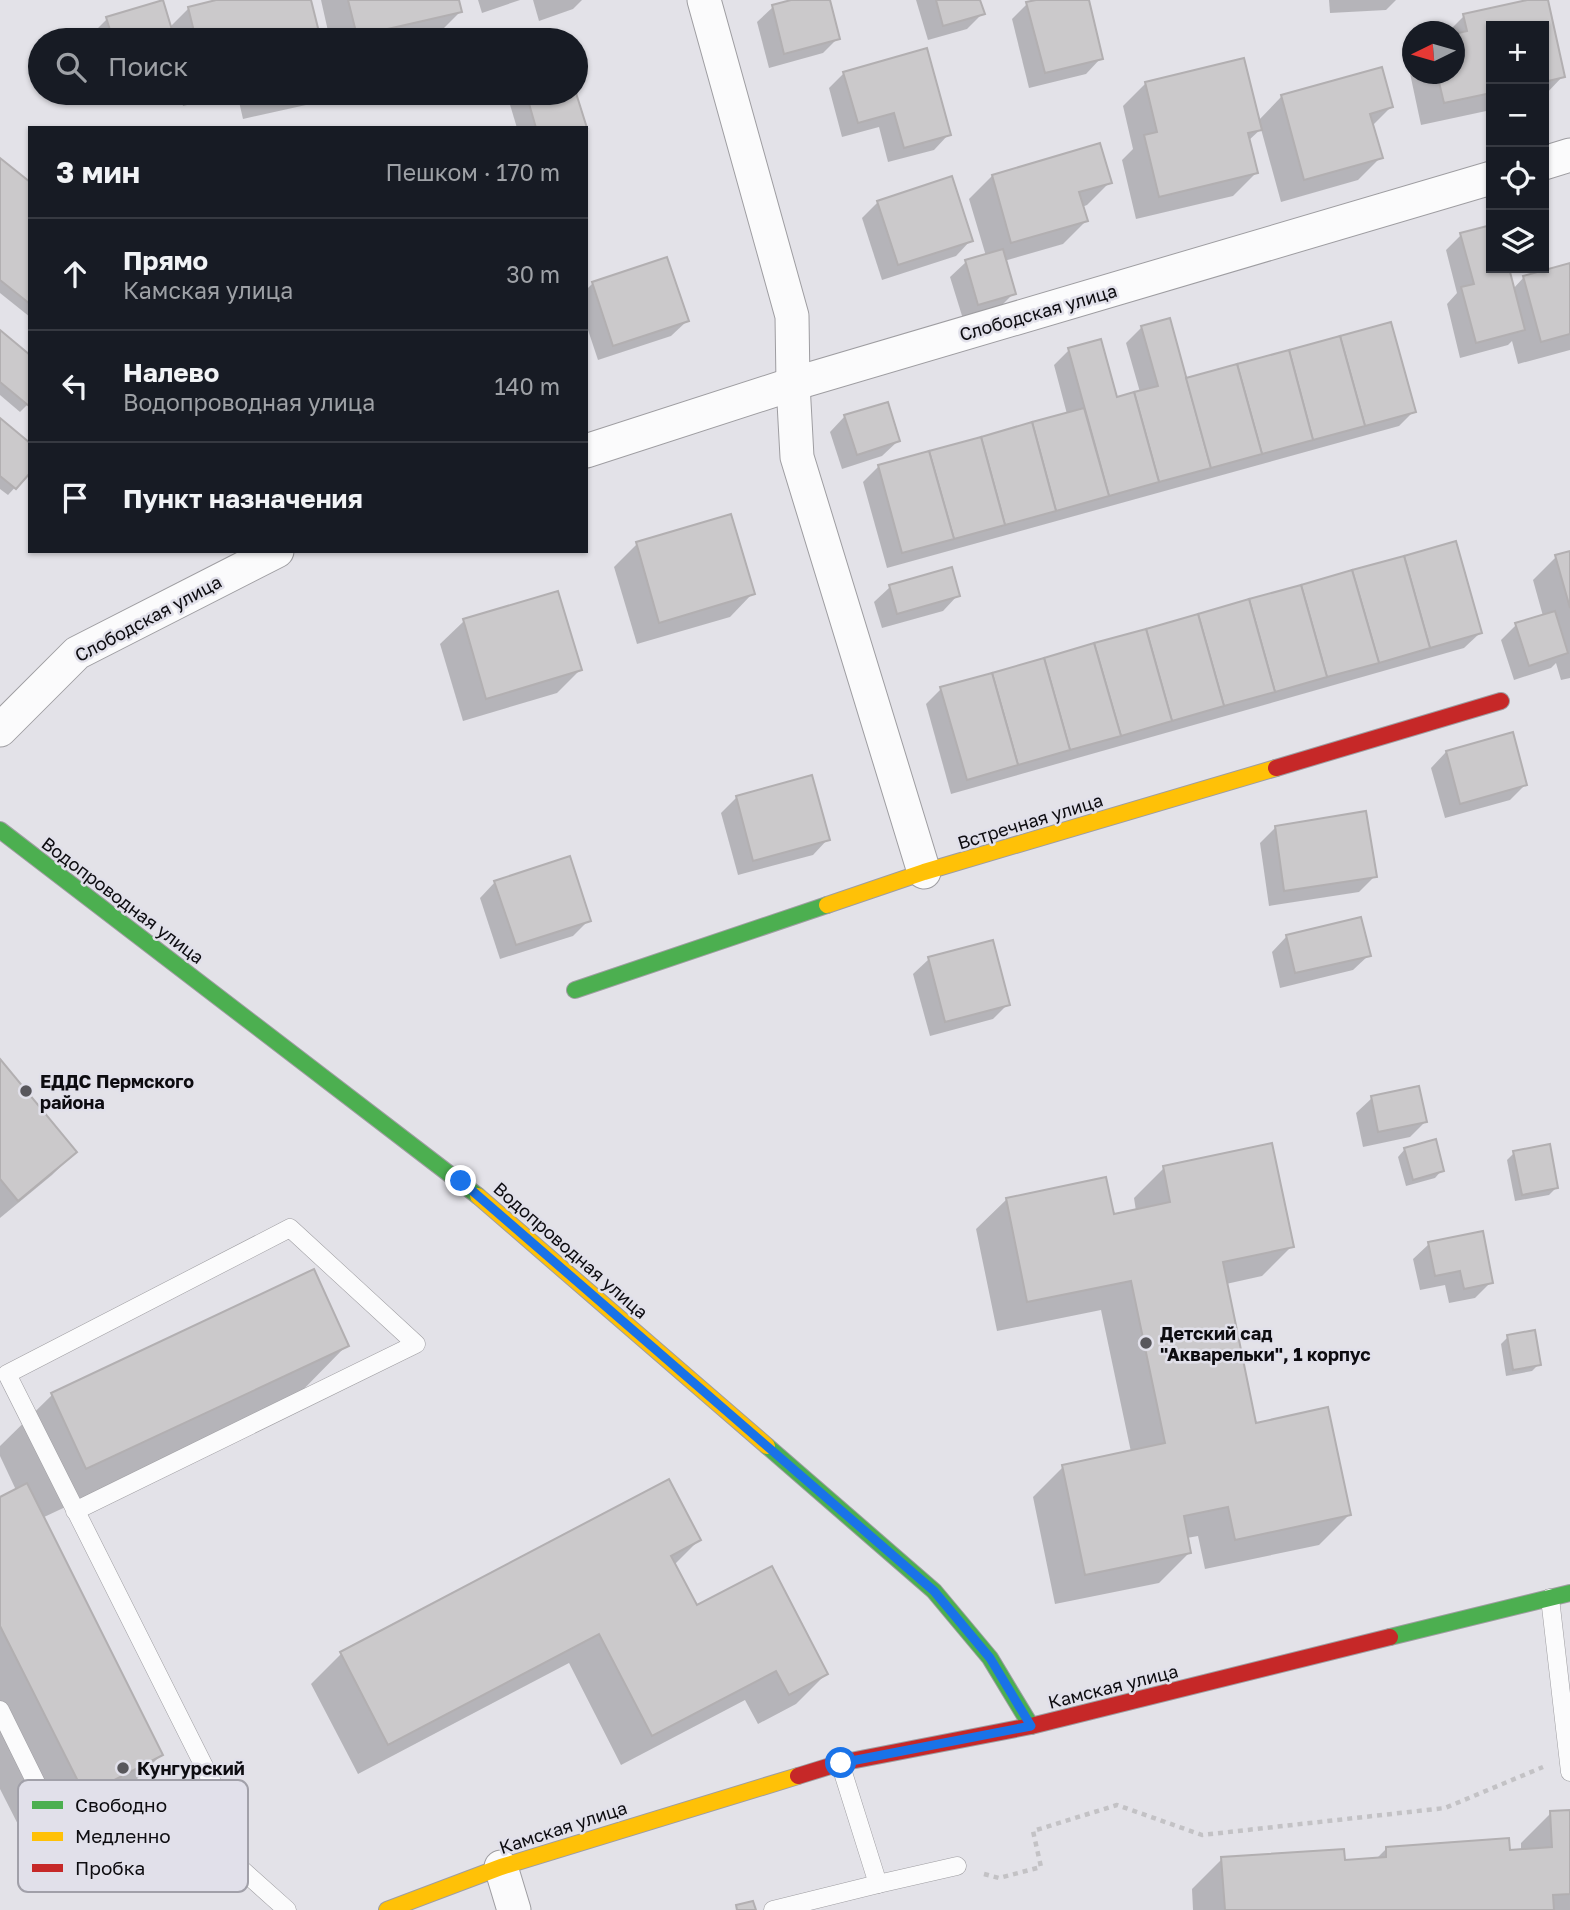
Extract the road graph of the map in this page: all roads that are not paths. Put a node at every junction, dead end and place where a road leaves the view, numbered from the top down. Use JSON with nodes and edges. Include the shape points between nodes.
{"nodes":[{"id":1,"x":704,"y":0,"type":"edge"},
{"id":2,"x":1570,"y":155,"type":"edge"},
{"id":3,"x":1549,"y":161,"type":"edge"},
{"id":4,"x":1486,"y":179,"type":"edge"},
{"id":5,"x":793,"y":383,"type":"junction"},
{"id":6,"x":588,"y":450,"type":"edge"},
{"id":7,"x":273,"y":553,"type":"edge"},
{"id":8,"x":1500,"y":701,"type":"dead end"},
{"id":9,"x":0,"y":730,"type":"edge"},
{"id":10,"x":0,"y":830,"type":"edge"},
{"id":11,"x":924,"y":872,"type":"junction"},
{"id":12,"x":575,"y":990,"type":"dead end"},
{"id":13,"x":3,"y":1376,"type":"edge"},
{"id":14,"x":75,"y":1511,"type":"junction"},
{"id":15,"x":1570,"y":1593,"type":"edge"},
{"id":16,"x":1550,"y":1598,"type":"junction"},
{"id":17,"x":0,"y":1710,"type":"edge"},
{"id":18,"x":1031,"y":1726,"type":"junction"},
{"id":19,"x":841,"y":1763,"type":"junction"},
{"id":20,"x":1569,"y":1764,"type":"edge"},
{"id":21,"x":35,"y":1780,"type":"edge"},
{"id":22,"x":211,"y":1780,"type":"edge"},
{"id":23,"x":957,"y":1866,"type":"dead end"},
{"id":24,"x":501,"y":1867,"type":"junction"},
{"id":25,"x":248,"y":1875,"type":"edge"},
{"id":26,"x":878,"y":1884,"type":"junction"},
{"id":27,"x":287,"y":1910,"type":"edge"},
{"id":28,"x":387,"y":1910,"type":"edge"},
{"id":29,"x":514,"y":1910,"type":"edge"},
{"id":30,"x":772,"y":1910,"type":"edge"}],
"edges":[{"from":1,"to":5,"type":"street","via":[[793,316]]},
{"from":2,"to":3,"type":"street"},
{"from":4,"to":5,"type":"street","name":"Слободская улица"},
{"from":5,"to":6,"type":"street","name":"Слободская улица"},
{"from":5,"to":11,"type":"street","via":[[797,457]]},
{"from":7,"to":9,"type":"street","name":"Слободская улица","via":[[77,653]]},
{"from":8,"to":11,"type":"street","name":"Встречная улица"},
{"from":10,"to":18,"type":"street","name":"Водопроводная улица","via":[[461,1181],[861,1527],[934,1591],[990,1658]]},
{"from":11,"to":12,"type":"street","name":"Встречная улица"},
{"from":13,"to":14,"type":"lane"},
{"from":13,"to":14,"type":"lane","via":[[290,1228],[416,1344]]},
{"from":14,"to":22,"type":"lane"},
{"from":15,"to":16,"type":"street","name":"Камская улица"},
{"from":16,"to":18,"type":"street","name":"Камская улица"},
{"from":16,"to":20,"type":"lane"},
{"from":17,"to":21,"type":"lane"},
{"from":18,"to":19,"type":"street","name":"Камская улица"},
{"from":19,"to":24,"type":"street","name":"Камская улица"},
{"from":19,"to":26,"type":"lane"},
{"from":23,"to":26,"type":"lane"},
{"from":24,"to":28,"type":"street","name":"Камская улица"},
{"from":24,"to":29,"type":"street"},
{"from":25,"to":27,"type":"lane"},
{"from":26,"to":30,"type":"lane"}]}
